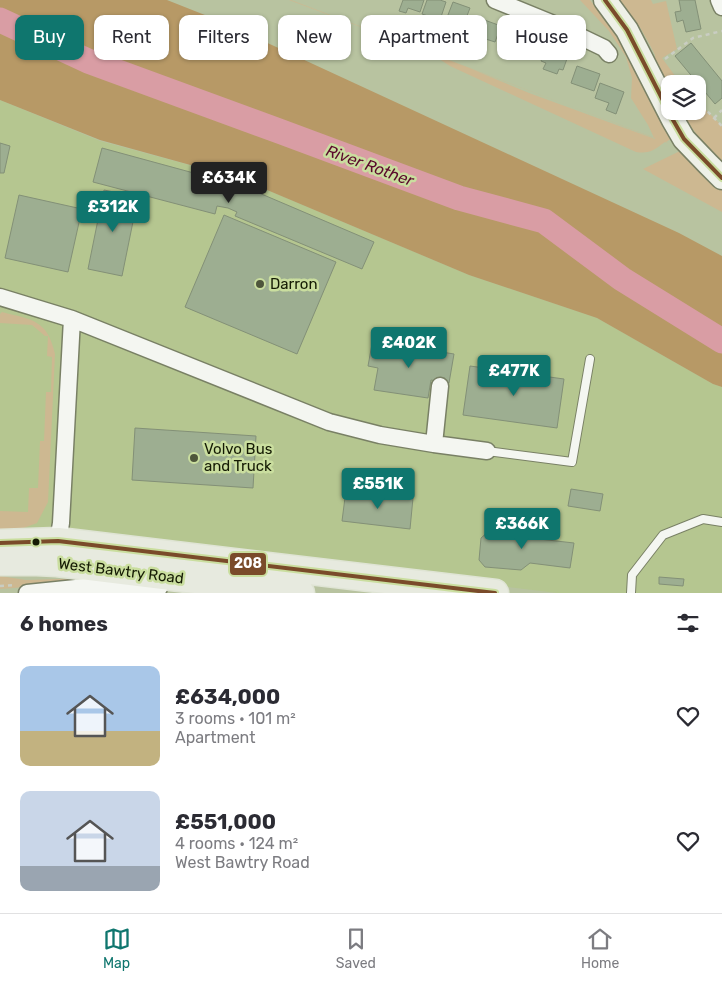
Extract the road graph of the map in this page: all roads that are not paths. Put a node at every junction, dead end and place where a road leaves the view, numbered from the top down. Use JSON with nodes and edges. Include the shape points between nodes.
{"nodes":[{"id":1,"x":496,"y":0,"type":"edge"},
{"id":2,"x":605,"y":0,"type":"edge"},
{"id":3,"x":719,"y":0,"type":"edge"},
{"id":4,"x":722,"y":7,"type":"edge"},
{"id":5,"x":609,"y":54,"type":"dead end"},
{"id":6,"x":722,"y":178,"type":"edge"},
{"id":7,"x":0,"y":297,"type":"edge"},
{"id":8,"x":72,"y":319,"type":"junction"},
{"id":9,"x":590,"y":358,"type":"dead end"},
{"id":10,"x":440,"y":386,"type":"dead end"},
{"id":11,"x":434,"y":444,"type":"junction"},
{"id":12,"x":488,"y":451,"type":"joint"},
{"id":13,"x":722,"y":522,"type":"edge"},
{"id":14,"x":58,"y":542,"type":"junction"},
{"id":15,"x":0,"y":543,"type":"edge"},
{"id":16,"x":0,"y":562,"type":"edge"},
{"id":17,"x":27,"y":593,"type":"edge"},
{"id":18,"x":196,"y":593,"type":"edge"},
{"id":19,"x":301,"y":593,"type":"edge"},
{"id":20,"x":495,"y":593,"type":"edge"},
{"id":21,"x":631,"y":593,"type":"edge"}],
"edges":[{"from":1,"to":5,"type":"street","via":[[556,25],[604,48]]},
{"from":2,"to":6,"type":"main road","via":[[627,30],[684,139]]},
{"from":3,"to":4,"type":"street"},
{"from":7,"to":8,"type":"street"},
{"from":8,"to":11,"type":"street","via":[[329,422]]},
{"from":8,"to":14,"type":"street"},
{"from":9,"to":12,"type":"lane","via":[[572,462]]},
{"from":10,"to":11,"type":"street"},
{"from":11,"to":12,"type":"street"},
{"from":13,"to":21,"type":"lane","via":[[703,519],[663,535],[632,575]]},
{"from":14,"to":15,"type":"main road","name":"West Bawtry Road"},
{"from":14,"to":20,"type":"main road","name":"West Bawtry Road"},
{"from":16,"to":19,"type":"main road","name":"West Bawtry Road","via":[[57,563]]},
{"from":17,"to":18,"type":"street","name":"West Bawtry Road","via":[[105,585]]}]}
